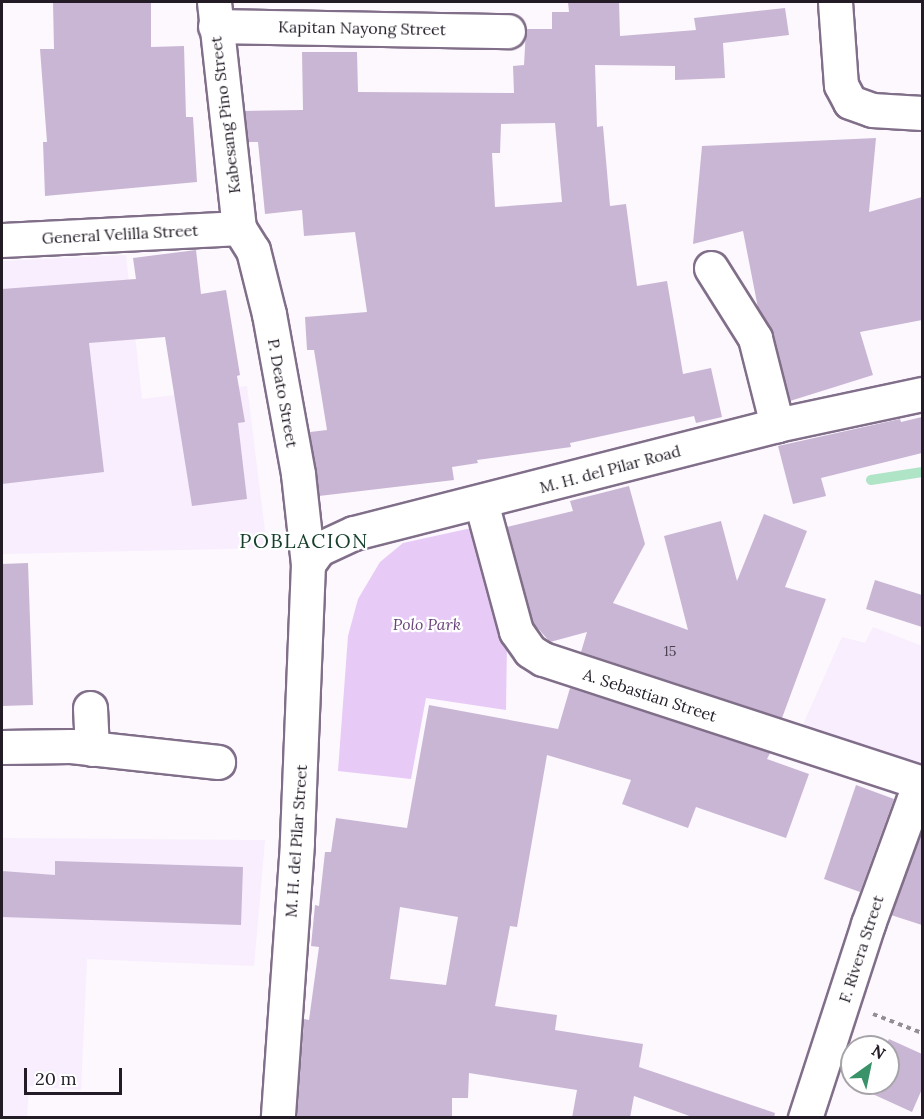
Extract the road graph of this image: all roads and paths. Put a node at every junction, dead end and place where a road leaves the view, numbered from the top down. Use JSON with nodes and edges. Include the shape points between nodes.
{"nodes":[{"id":1,"x":835,"y":2,"type":"edge"},
{"id":2,"x":215,"y":14,"type":"edge"},
{"id":3,"x":508,"y":31,"type":"dead end"},
{"id":4,"x":922,"y":113,"type":"edge"},
{"id":5,"x":239,"y":228,"type":"junction"},
{"id":6,"x":2,"y":240,"type":"edge"},
{"id":7,"x":711,"y":268,"type":"dead end"},
{"id":8,"x":922,"y":394,"type":"edge"},
{"id":9,"x":777,"y":425,"type":"junction"},
{"id":10,"x":481,"y":502,"type":"junction"},
{"id":11,"x":308,"y":564,"type":"junction"},
{"id":12,"x":90,"y":708,"type":"dead end"},
{"id":13,"x":2,"y":747,"type":"edge"},
{"id":14,"x":92,"y":749,"type":"junction"},
{"id":15,"x":218,"y":762,"type":"dead end"},
{"id":16,"x":921,"y":783,"type":"edge"},
{"id":17,"x":845,"y":1002,"type":"junction"},
{"id":18,"x":922,"y":1033,"type":"edge"},
{"id":19,"x":278,"y":1118,"type":"edge"},
{"id":20,"x":805,"y":1118,"type":"edge"}],
"edges":[{"from":1,"to":4,"type":"main road","via":[[842,85],[850,102],[872,110]]},
{"from":2,"to":3,"type":"main road","name":"Kapitan Nayong Street"},
{"from":2,"to":5,"type":"main road","name":"Kabesang Pino Street"},
{"from":5,"to":6,"type":"main road","name":"General Velilla Street"},
{"from":5,"to":11,"type":"main road","name":"P. Deato Street","via":[[253,250],[269,314],[298,474]]},
{"from":7,"to":9,"type":"main road","via":[[755,338]]},
{"from":8,"to":9,"type":"main road","name":"M. H. del Pilar Road"},
{"from":9,"to":10,"type":"main road","name":"M. H. del Pilar Road"},
{"from":10,"to":11,"type":"main road","name":"M. H. del Pilar Road","via":[[334,539],[319,549]]},
{"from":10,"to":16,"type":"main road","name":"A. Sebastian Street","via":[[516,631],[530,651],[543,659]]},
{"from":11,"to":19,"type":"main road","name":"M. H. del Pilar Street","via":[[297,843]]},
{"from":12,"to":14,"type":"main road"},
{"from":13,"to":14,"type":"main road"},
{"from":14,"to":15,"type":"main road"},
{"from":16,"to":17,"type":"main road","name":"F. Rivera Street","via":[[868,924]]},
{"from":17,"to":18,"type":"path"},
{"from":17,"to":20,"type":"main road","name":"F. Rivera Street"}]}
